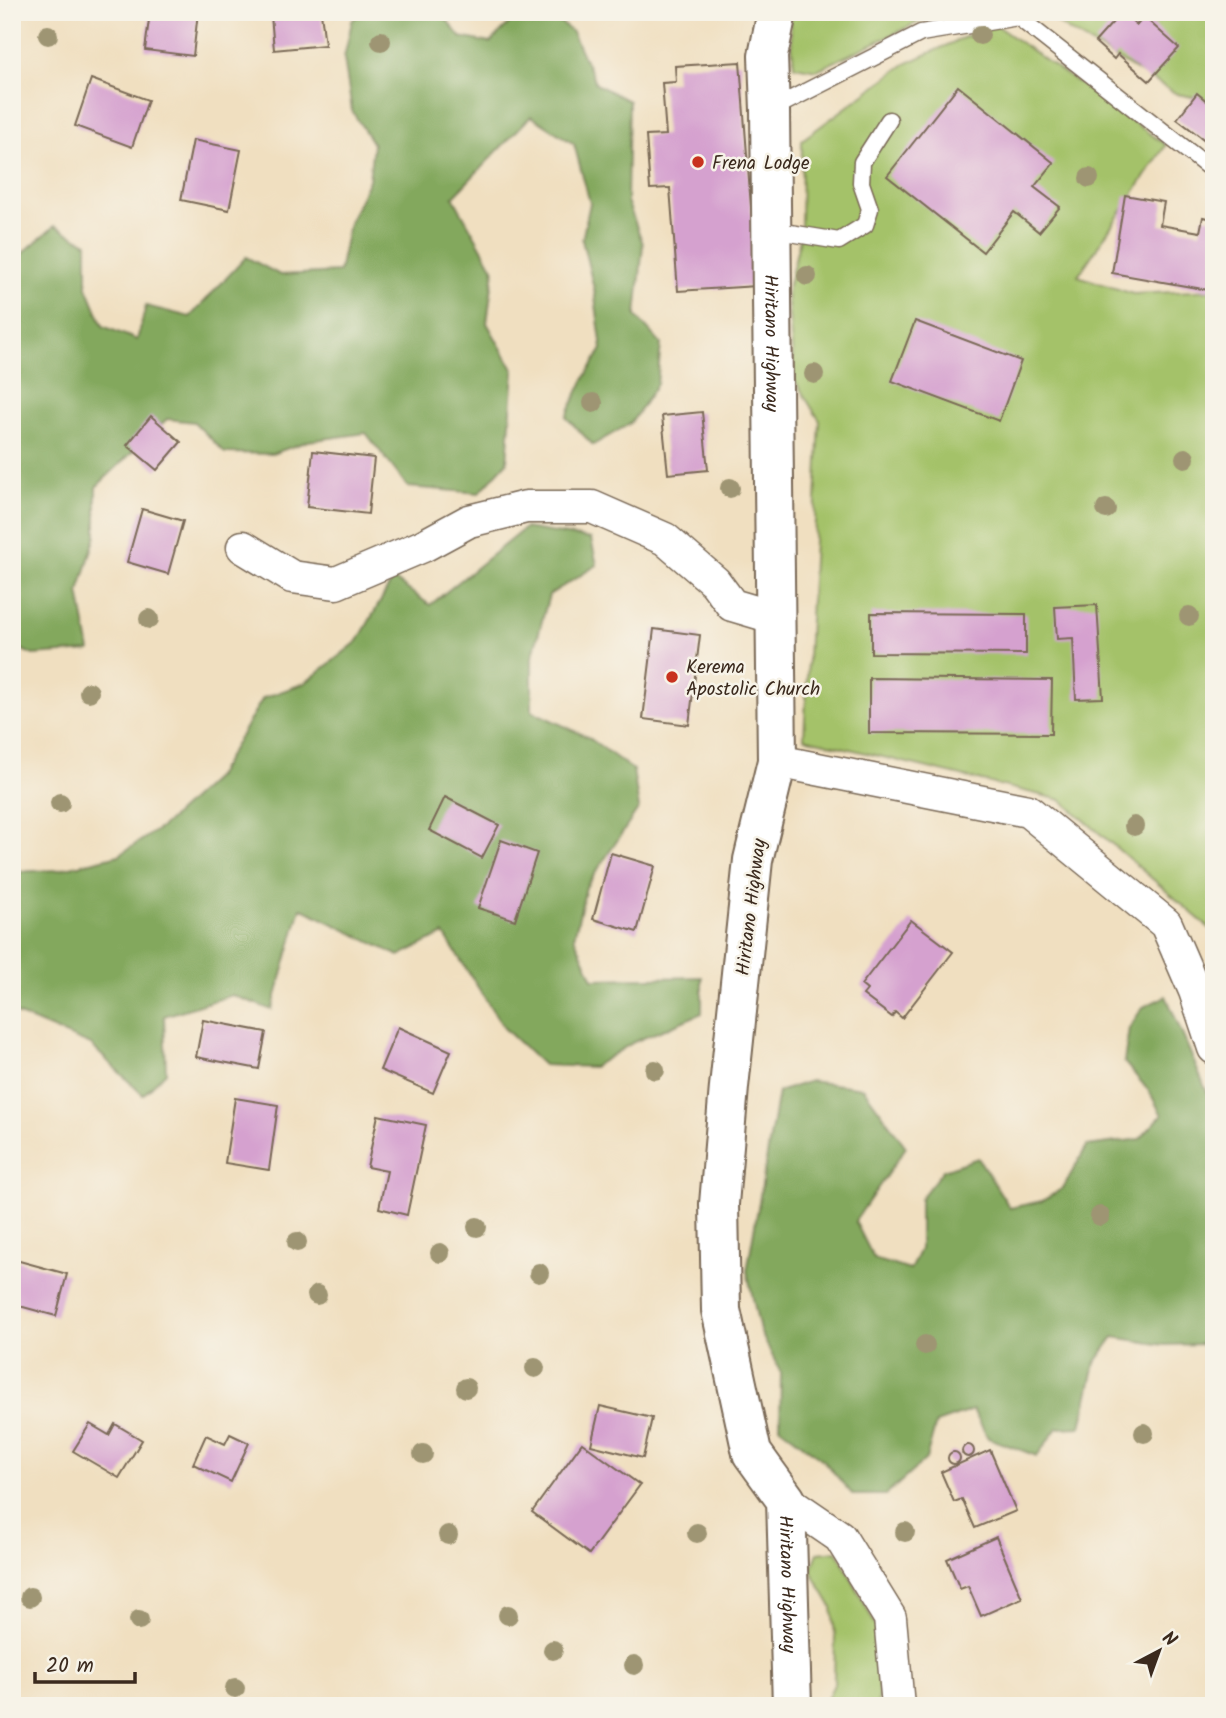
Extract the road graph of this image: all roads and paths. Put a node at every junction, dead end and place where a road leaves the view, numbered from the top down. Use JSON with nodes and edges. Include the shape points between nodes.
{"nodes":[{"id":1,"x":777,"y":12,"type":"edge"},
{"id":2,"x":770,"y":110,"type":"junction"},
{"id":3,"x":889,"y":120,"type":"dead end"},
{"id":4,"x":1207,"y":166,"type":"dead end"},
{"id":5,"x":772,"y":230,"type":"junction"},
{"id":6,"x":243,"y":547,"type":"dead end"},
{"id":7,"x":776,"y":618,"type":"junction"},
{"id":8,"x":777,"y":761,"type":"junction"},
{"id":9,"x":1214,"y":1048,"type":"edge"},
{"id":10,"x":786,"y":1500,"type":"junction"},
{"id":11,"x":792,"y":1706,"type":"edge"},
{"id":12,"x":898,"y":1706,"type":"edge"}],
"edges":[{"from":1,"to":2,"type":"highway","name":"Hiritano Highway","via":[[768,56]]},
{"from":2,"to":4,"type":"lane","via":[[920,33],[1017,17]]},
{"from":2,"to":5,"type":"highway","name":"Hiritano Highway"},
{"from":3,"to":5,"type":"lane","via":[[862,162],[861,183],[870,209],[865,225],[839,241]]},
{"from":5,"to":7,"type":"highway","name":"Hiritano Highway"},
{"from":6,"to":7,"type":"street","via":[[292,577],[336,583],[469,521],[526,507],[592,507],[665,539],[715,582],[732,605]]},
{"from":7,"to":8,"type":"highway","name":"Hiritano Highway"},
{"from":8,"to":9,"type":"street","via":[[1028,811],[1166,924]]},
{"from":8,"to":10,"type":"highway","name":"Hiritano Highway","via":[[753,860],[719,1204],[721,1310],[752,1453]]},
{"from":10,"to":11,"type":"highway","name":"Hiritano Highway"},
{"from":10,"to":12,"type":"street","via":[[840,1537],[890,1618]]}]}
